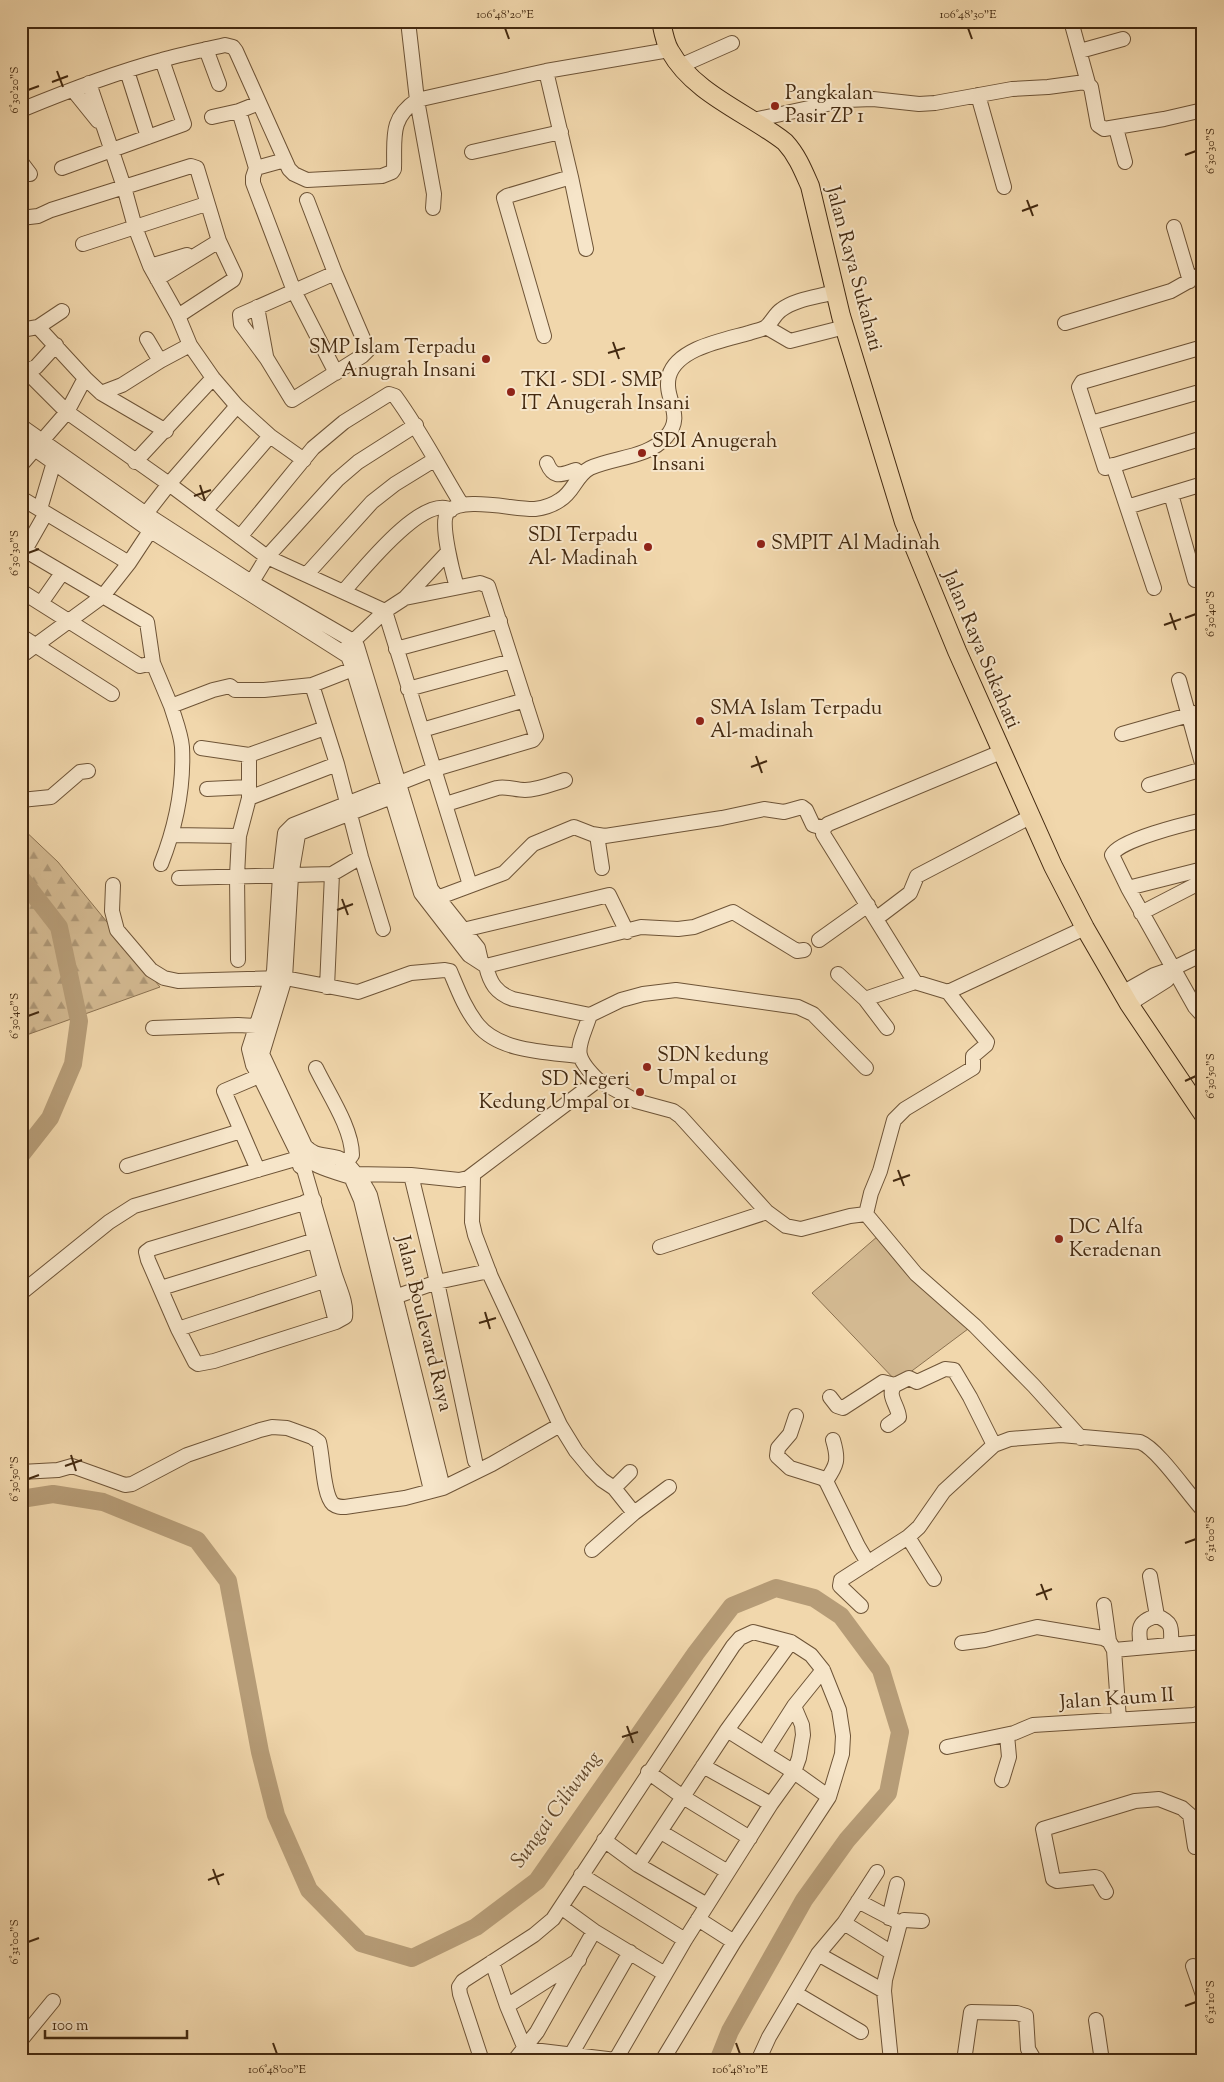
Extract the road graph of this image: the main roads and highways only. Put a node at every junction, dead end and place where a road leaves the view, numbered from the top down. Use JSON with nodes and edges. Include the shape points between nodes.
{"nodes":[{"id":1,"x":661,"y":21,"type":"edge"},
{"id":2,"x":1203,"y":1114,"type":"edge"}],
"edges":[{"from":1,"to":2,"type":"main road","name":"Jalan Raya Sukahati","via":[[668,50],[680,66],[710,92],[785,142],[802,166],[810,186],[845,327],[909,534],[956,651],[1053,866],[1085,928],[1126,999]]}]}
